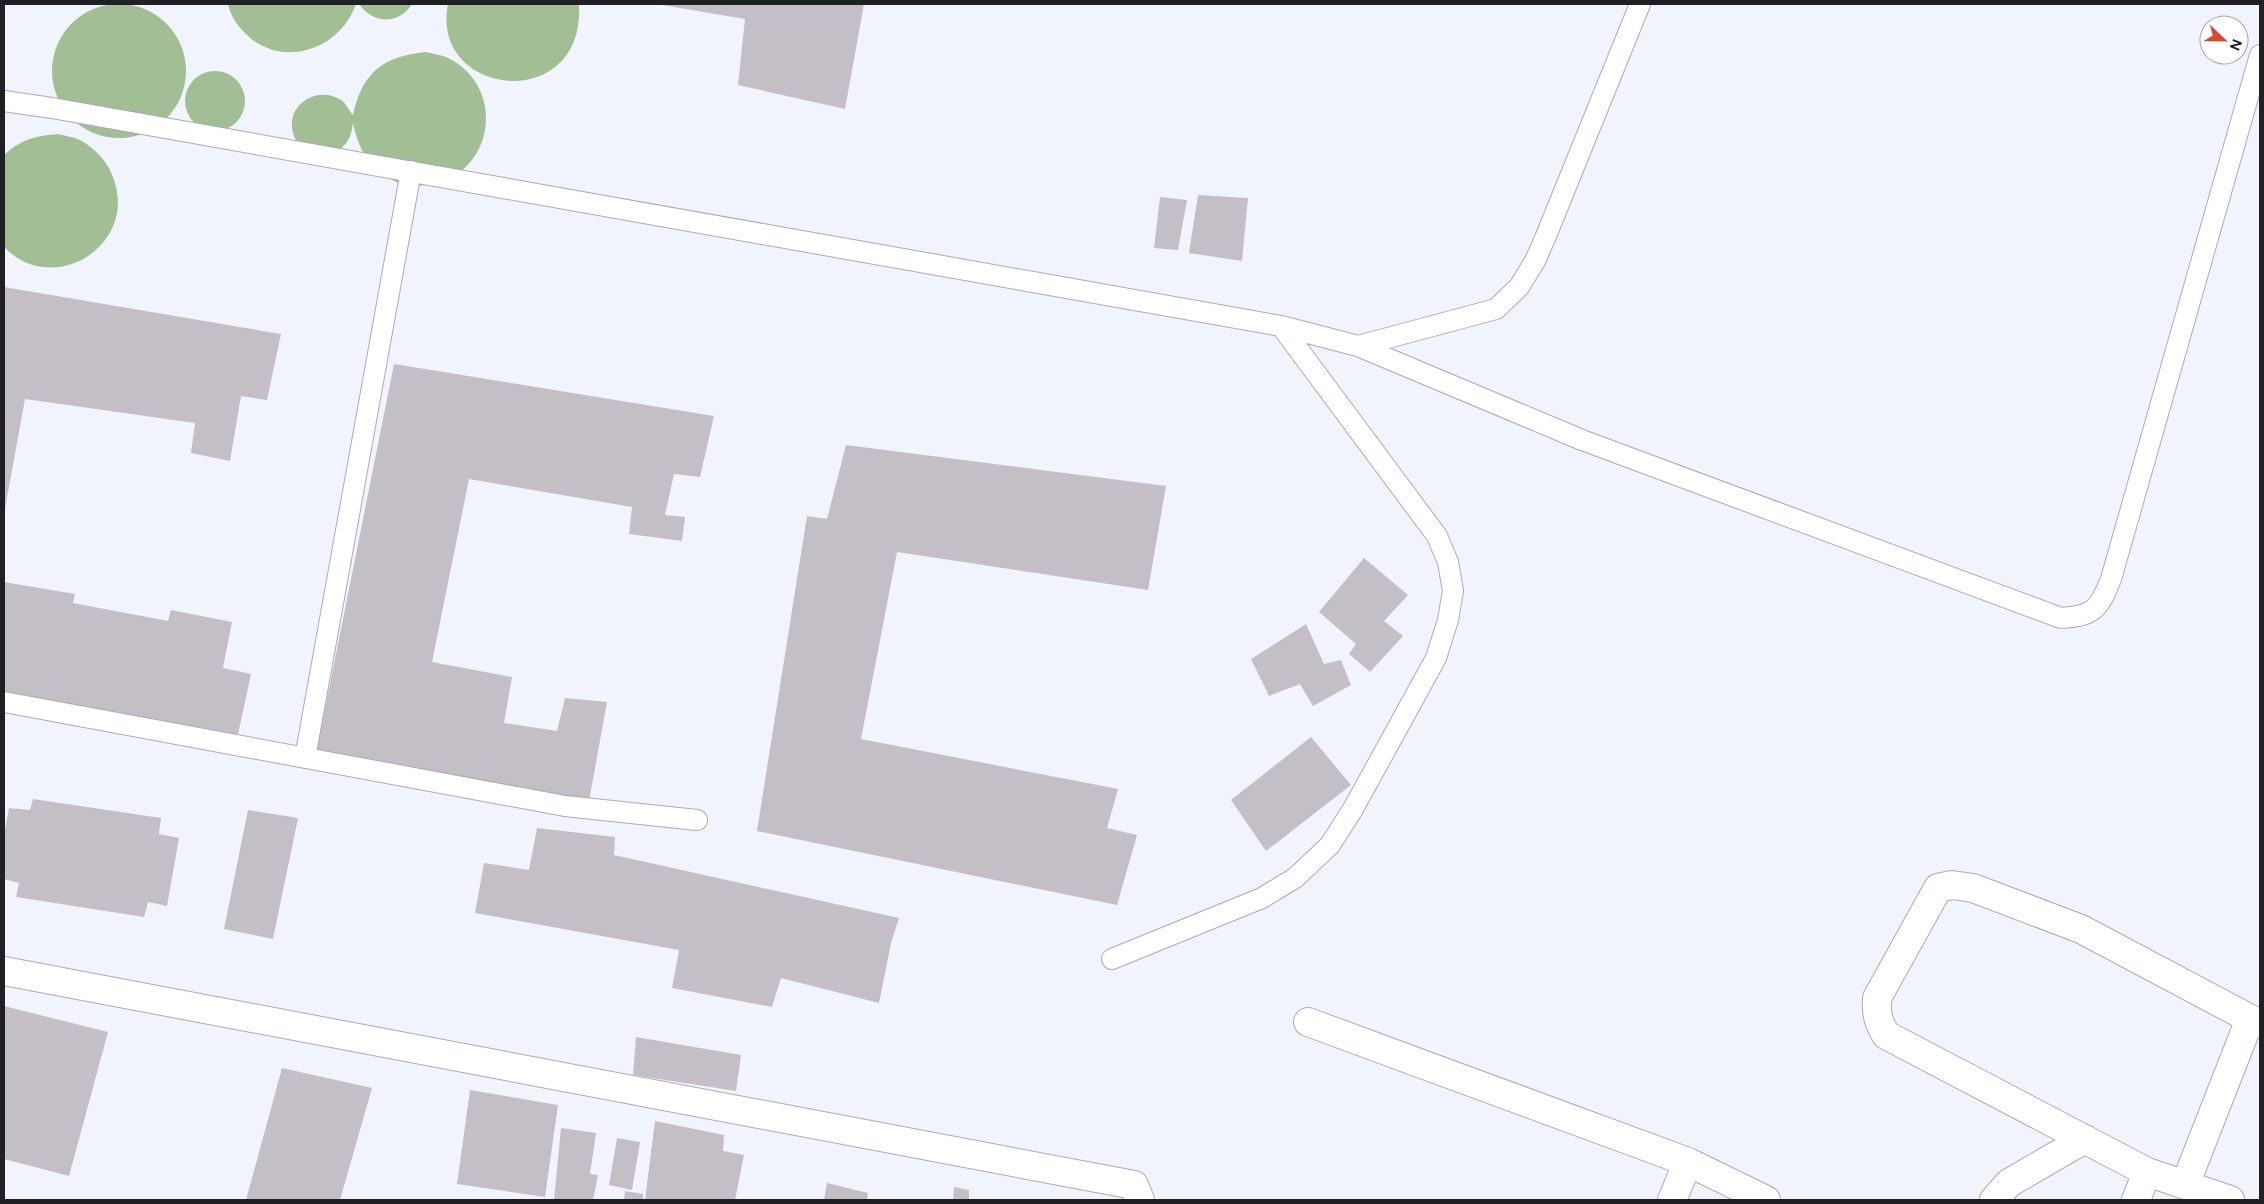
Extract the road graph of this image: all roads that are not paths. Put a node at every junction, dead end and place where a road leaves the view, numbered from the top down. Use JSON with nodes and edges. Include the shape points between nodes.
{"nodes":[{"id":1,"x":1640,"y":4,"type":"edge"},
{"id":2,"x":2260,"y":55,"type":"edge"},
{"id":3,"x":4,"y":101,"type":"edge"},
{"id":4,"x":411,"y":171,"type":"junction"},
{"id":5,"x":1281,"y":326,"type":"junction"},
{"id":6,"x":1358,"y":346,"type":"junction"},
{"id":7,"x":4,"y":702,"type":"edge"},
{"id":8,"x":304,"y":758,"type":"junction"},
{"id":9,"x":697,"y":820,"type":"dead end"},
{"id":10,"x":1112,"y":959,"type":"dead end"},
{"id":11,"x":4,"y":971,"type":"edge"},
{"id":12,"x":1308,"y":1022,"type":"dead end"},
{"id":13,"x":2255,"y":1022,"type":"edge"},
{"id":14,"x":2085,"y":1139,"type":"junction"},
{"id":15,"x":1688,"y":1162,"type":"junction"},
{"id":16,"x":2147,"y":1172,"type":"junction"},
{"id":17,"x":2184,"y":1185,"type":"junction"},
{"id":18,"x":1140,"y":1200,"type":"edge"},
{"id":19,"x":1672,"y":1200,"type":"edge"},
{"id":20,"x":1766,"y":1200,"type":"edge"},
{"id":21,"x":1994,"y":1200,"type":"edge"},
{"id":22,"x":2136,"y":1200,"type":"edge"},
{"id":23,"x":2230,"y":1200,"type":"edge"}],
"edges":[{"from":1,"to":6,"type":"lane","via":[[1546,236],[1519,287],[1496,309]]},
{"from":2,"to":6,"type":"lane","via":[[2111,579],[2102,601],[2084,616],[2061,618],[2018,604],[1582,440]]},
{"from":3,"to":4,"type":"lane"},
{"from":4,"to":5,"type":"lane"},
{"from":4,"to":8,"type":"lane"},
{"from":5,"to":6,"type":"lane"},
{"from":5,"to":10,"type":"lane","via":[[1437,536],[1448,562],[1453,591],[1448,620],[1436,658],[1330,845],[1295,878],[1262,898]]},
{"from":7,"to":8,"type":"lane"},
{"from":8,"to":9,"type":"lane","via":[[565,806]]},
{"from":11,"to":18,"type":"street","via":[[1134,1185]]},
{"from":12,"to":15,"type":"street"},
{"from":13,"to":14,"type":"street","via":[[2081,929],[1973,888],[1952,885],[1938,888],[1877,998],[1879,1024],[1886,1034]]},
{"from":13,"to":17,"type":"street"},
{"from":14,"to":16,"type":"street"},
{"from":14,"to":21,"type":"street","via":[[2009,1183]]},
{"from":15,"to":19,"type":"street"},
{"from":15,"to":20,"type":"street"},
{"from":16,"to":17,"type":"street"},
{"from":16,"to":22,"type":"street"},
{"from":17,"to":23,"type":"street"}]}
